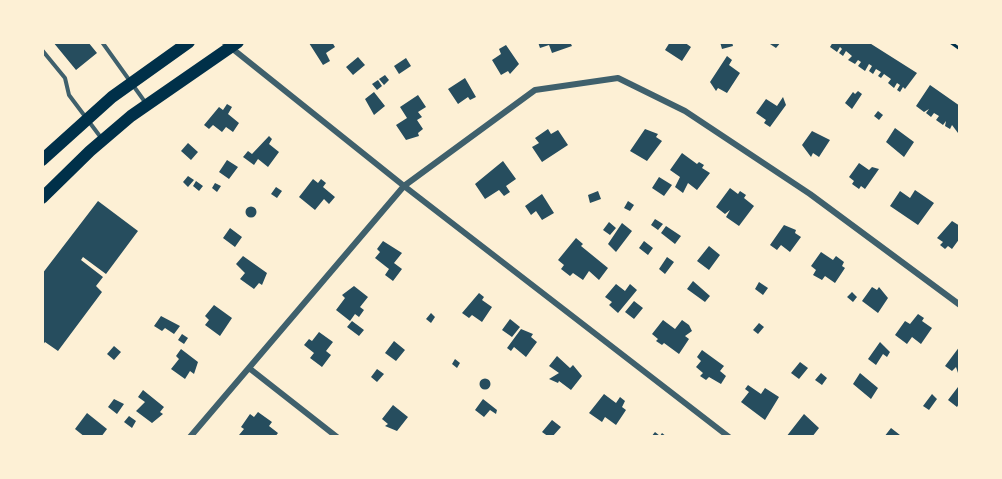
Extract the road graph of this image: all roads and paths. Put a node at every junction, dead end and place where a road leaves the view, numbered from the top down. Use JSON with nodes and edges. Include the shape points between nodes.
{"nodes":[{"id":1,"x":102,"y":42,"type":"edge"},
{"id":2,"x":189,"y":42,"type":"edge"},
{"id":3,"x":950,"y":42,"type":"edge"},
{"id":4,"x":230,"y":44,"type":"edge"},
{"id":5,"x":960,"y":49,"type":"edge"},
{"id":6,"x":42,"y":50,"type":"edge"},
{"id":7,"x":131,"y":83,"type":"junction"},
{"id":8,"x":147,"y":105,"type":"junction"},
{"id":9,"x":86,"y":119,"type":"junction"},
{"id":10,"x":103,"y":140,"type":"junction"},
{"id":11,"x":42,"y":160,"type":"edge"},
{"id":12,"x":404,"y":186,"type":"junction"},
{"id":13,"x":42,"y":198,"type":"edge"},
{"id":14,"x":960,"y":305,"type":"edge"},
{"id":15,"x":249,"y":368,"type":"junction"},
{"id":16,"x":190,"y":437,"type":"edge"},
{"id":17,"x":338,"y":437,"type":"edge"},
{"id":18,"x":729,"y":437,"type":"edge"}],
"edges":[{"from":1,"to":7,"type":"lane"},
{"from":2,"to":7,"type":"main road"},
{"from":3,"to":5,"type":"path"},
{"from":4,"to":8,"type":"main road"},
{"from":4,"to":12,"type":"street"},
{"from":6,"to":9,"type":"lane","via":[[65,78],[69,95]]},
{"from":7,"to":8,"type":"lane"},
{"from":7,"to":9,"type":"main road"},
{"from":8,"to":10,"type":"main road"},
{"from":9,"to":10,"type":"lane"},
{"from":9,"to":11,"type":"main road"},
{"from":10,"to":13,"type":"main road"},
{"from":12,"to":14,"type":"street","via":[[535,90],[618,78],[685,111],[810,194]]},
{"from":12,"to":15,"type":"street"},
{"from":12,"to":18,"type":"street"},
{"from":15,"to":16,"type":"street"},
{"from":15,"to":17,"type":"street"}]}
